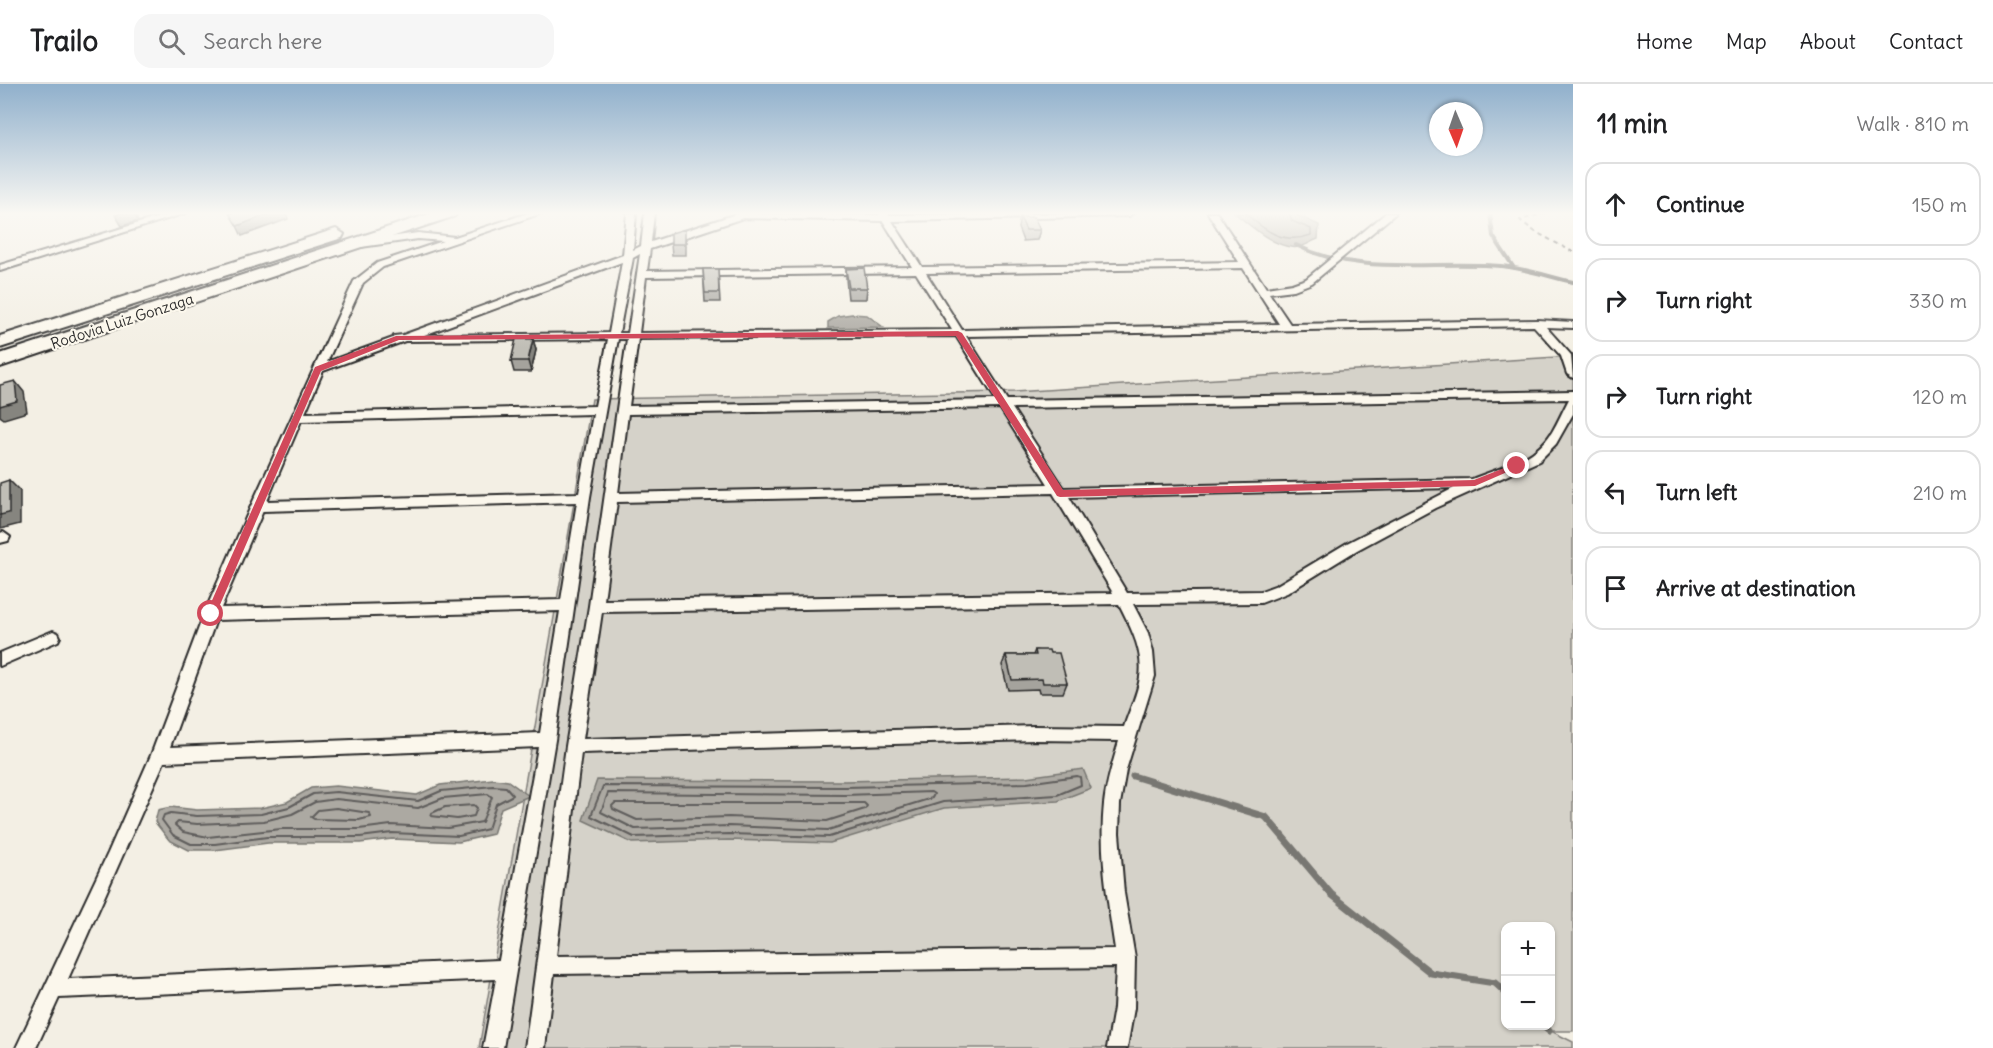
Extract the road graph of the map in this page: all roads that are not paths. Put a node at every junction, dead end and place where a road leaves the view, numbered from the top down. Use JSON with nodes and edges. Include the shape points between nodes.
{"nodes":[{"id":1,"x":33,"y":258,"type":"edge"},
{"id":2,"x":261,"y":258,"type":"edge"},
{"id":3,"x":315,"y":258,"type":"edge"},
{"id":4,"x":401,"y":258,"type":"edge"},
{"id":5,"x":624,"y":258,"type":"edge"},
{"id":6,"x":627,"y":258,"type":"edge"},
{"id":7,"x":644,"y":258,"type":"edge"},
{"id":8,"x":912,"y":258,"type":"edge"},
{"id":9,"x":1241,"y":258,"type":"edge"},
{"id":10,"x":1337,"y":258,"type":"edge"},
{"id":11,"x":1246,"y":265,"type":"junction"},
{"id":12,"x":0,"y":268,"type":"edge"},
{"id":13,"x":920,"y":270,"type":"junction"},
{"id":14,"x":641,"y":274,"type":"junction"},
{"id":15,"x":1263,"y":291,"type":"junction"},
{"id":16,"x":1537,"y":323,"type":"junction"},
{"id":17,"x":1573,"y":325,"type":"edge"},
{"id":18,"x":1287,"y":327,"type":"junction"},
{"id":19,"x":958,"y":333,"type":"junction"},
{"id":20,"x":633,"y":334,"type":"junction"},
{"id":21,"x":614,"y":335,"type":"junction"},
{"id":22,"x":398,"y":338,"type":"junction"},
{"id":23,"x":0,"y":342,"type":"edge"},
{"id":24,"x":0,"y":361,"type":"edge"},
{"id":25,"x":318,"y":369,"type":"junction"},
{"id":26,"x":1573,"y":374,"type":"edge"},
{"id":27,"x":1573,"y":395,"type":"edge"},
{"id":28,"x":1573,"y":401,"type":"edge"},
{"id":29,"x":1003,"y":404,"type":"junction"},
{"id":30,"x":601,"y":410,"type":"junction"},
{"id":31,"x":623,"y":410,"type":"junction"},
{"id":32,"x":297,"y":417,"type":"junction"},
{"id":33,"x":1475,"y":483,"type":"junction"},
{"id":34,"x":1058,"y":490,"type":"junction"},
{"id":35,"x":584,"y":497,"type":"junction"},
{"id":36,"x":610,"y":498,"type":"junction"},
{"id":37,"x":257,"y":506,"type":"junction"},
{"id":38,"x":1123,"y":598,"type":"junction"},
{"id":39,"x":568,"y":605,"type":"junction"},
{"id":40,"x":596,"y":606,"type":"junction"},
{"id":41,"x":211,"y":614,"type":"junction"},
{"id":42,"x":53,"y":637,"type":"dead end"},
{"id":43,"x":0,"y":660,"type":"edge"},
{"id":44,"x":1128,"y":734,"type":"junction"},
{"id":45,"x":547,"y":740,"type":"junction"},
{"id":46,"x":574,"y":746,"type":"junction"},
{"id":47,"x":159,"y":755,"type":"junction"},
{"id":48,"x":1126,"y":958,"type":"junction"},
{"id":49,"x":547,"y":965,"type":"junction"},
{"id":50,"x":505,"y":969,"type":"junction"},
{"id":51,"x":54,"y":989,"type":"junction"},
{"id":52,"x":26,"y":1048,"type":"edge"},
{"id":53,"x":493,"y":1048,"type":"edge"},
{"id":54,"x":535,"y":1048,"type":"edge"},
{"id":55,"x":1117,"y":1048,"type":"edge"}],
"edges":[{"from":1,"to":12,"type":"street"},
{"from":2,"to":23,"type":"highway","name":"Rodovia Luiz Gonzaga"},
{"from":3,"to":24,"type":"highway","name":"Rodovia Luiz Gonzaga"},
{"from":4,"to":25,"type":"street","via":[[380,265],[360,281]]},
{"from":5,"to":22,"type":"street"},
{"from":6,"to":21,"type":"street"},
{"from":7,"to":14,"type":"street"},
{"from":8,"to":13,"type":"street"},
{"from":9,"to":11,"type":"street"},
{"from":10,"to":15,"type":"street","via":[[1309,281]]},
{"from":11,"to":13,"type":"street"},
{"from":11,"to":15,"type":"street"},
{"from":13,"to":14,"type":"street"},
{"from":13,"to":19,"type":"street"},
{"from":14,"to":20,"type":"street"},
{"from":15,"to":18,"type":"street"},
{"from":16,"to":17,"type":"street"},
{"from":16,"to":18,"type":"street"},
{"from":16,"to":26,"type":"street","via":[[1566,355]]},
{"from":18,"to":19,"type":"street"},
{"from":19,"to":20,"type":"street"},
{"from":19,"to":29,"type":"street"},
{"from":20,"to":21,"type":"street"},
{"from":20,"to":31,"type":"street"},
{"from":21,"to":22,"type":"street"},
{"from":21,"to":30,"type":"street"},
{"from":22,"to":25,"type":"street"},
{"from":25,"to":32,"type":"street"},
{"from":27,"to":29,"type":"street"},
{"from":28,"to":33,"type":"street","via":[[1556,435],[1542,452]]},
{"from":29,"to":31,"type":"street"},
{"from":29,"to":34,"type":"street"},
{"from":30,"to":32,"type":"street"},
{"from":30,"to":35,"type":"street"},
{"from":31,"to":36,"type":"street"},
{"from":32,"to":37,"type":"street"},
{"from":33,"to":34,"type":"street"},
{"from":33,"to":38,"type":"street","via":[[1377,530],[1277,594],[1234,599]]},
{"from":34,"to":36,"type":"street"},
{"from":34,"to":38,"type":"street"},
{"from":35,"to":37,"type":"street"},
{"from":35,"to":39,"type":"street"},
{"from":36,"to":40,"type":"street"},
{"from":37,"to":41,"type":"street"},
{"from":38,"to":40,"type":"street"},
{"from":38,"to":44,"type":"street","via":[[1141,633],[1148,676]]},
{"from":39,"to":41,"type":"street"},
{"from":39,"to":45,"type":"street"},
{"from":40,"to":46,"type":"street"},
{"from":41,"to":47,"type":"street"},
{"from":42,"to":43,"type":"street"},
{"from":44,"to":46,"type":"street","via":[[1034,733]]},
{"from":44,"to":48,"type":"street","via":[[1112,804],[1111,833],[1115,893]]},
{"from":45,"to":47,"type":"street"},
{"from":45,"to":50,"type":"street"},
{"from":46,"to":49,"type":"street"},
{"from":47,"to":51,"type":"street"},
{"from":48,"to":49,"type":"street"},
{"from":48,"to":55,"type":"street"},
{"from":49,"to":54,"type":"street"},
{"from":50,"to":51,"type":"street"},
{"from":50,"to":53,"type":"street"},
{"from":51,"to":52,"type":"street"}]}
